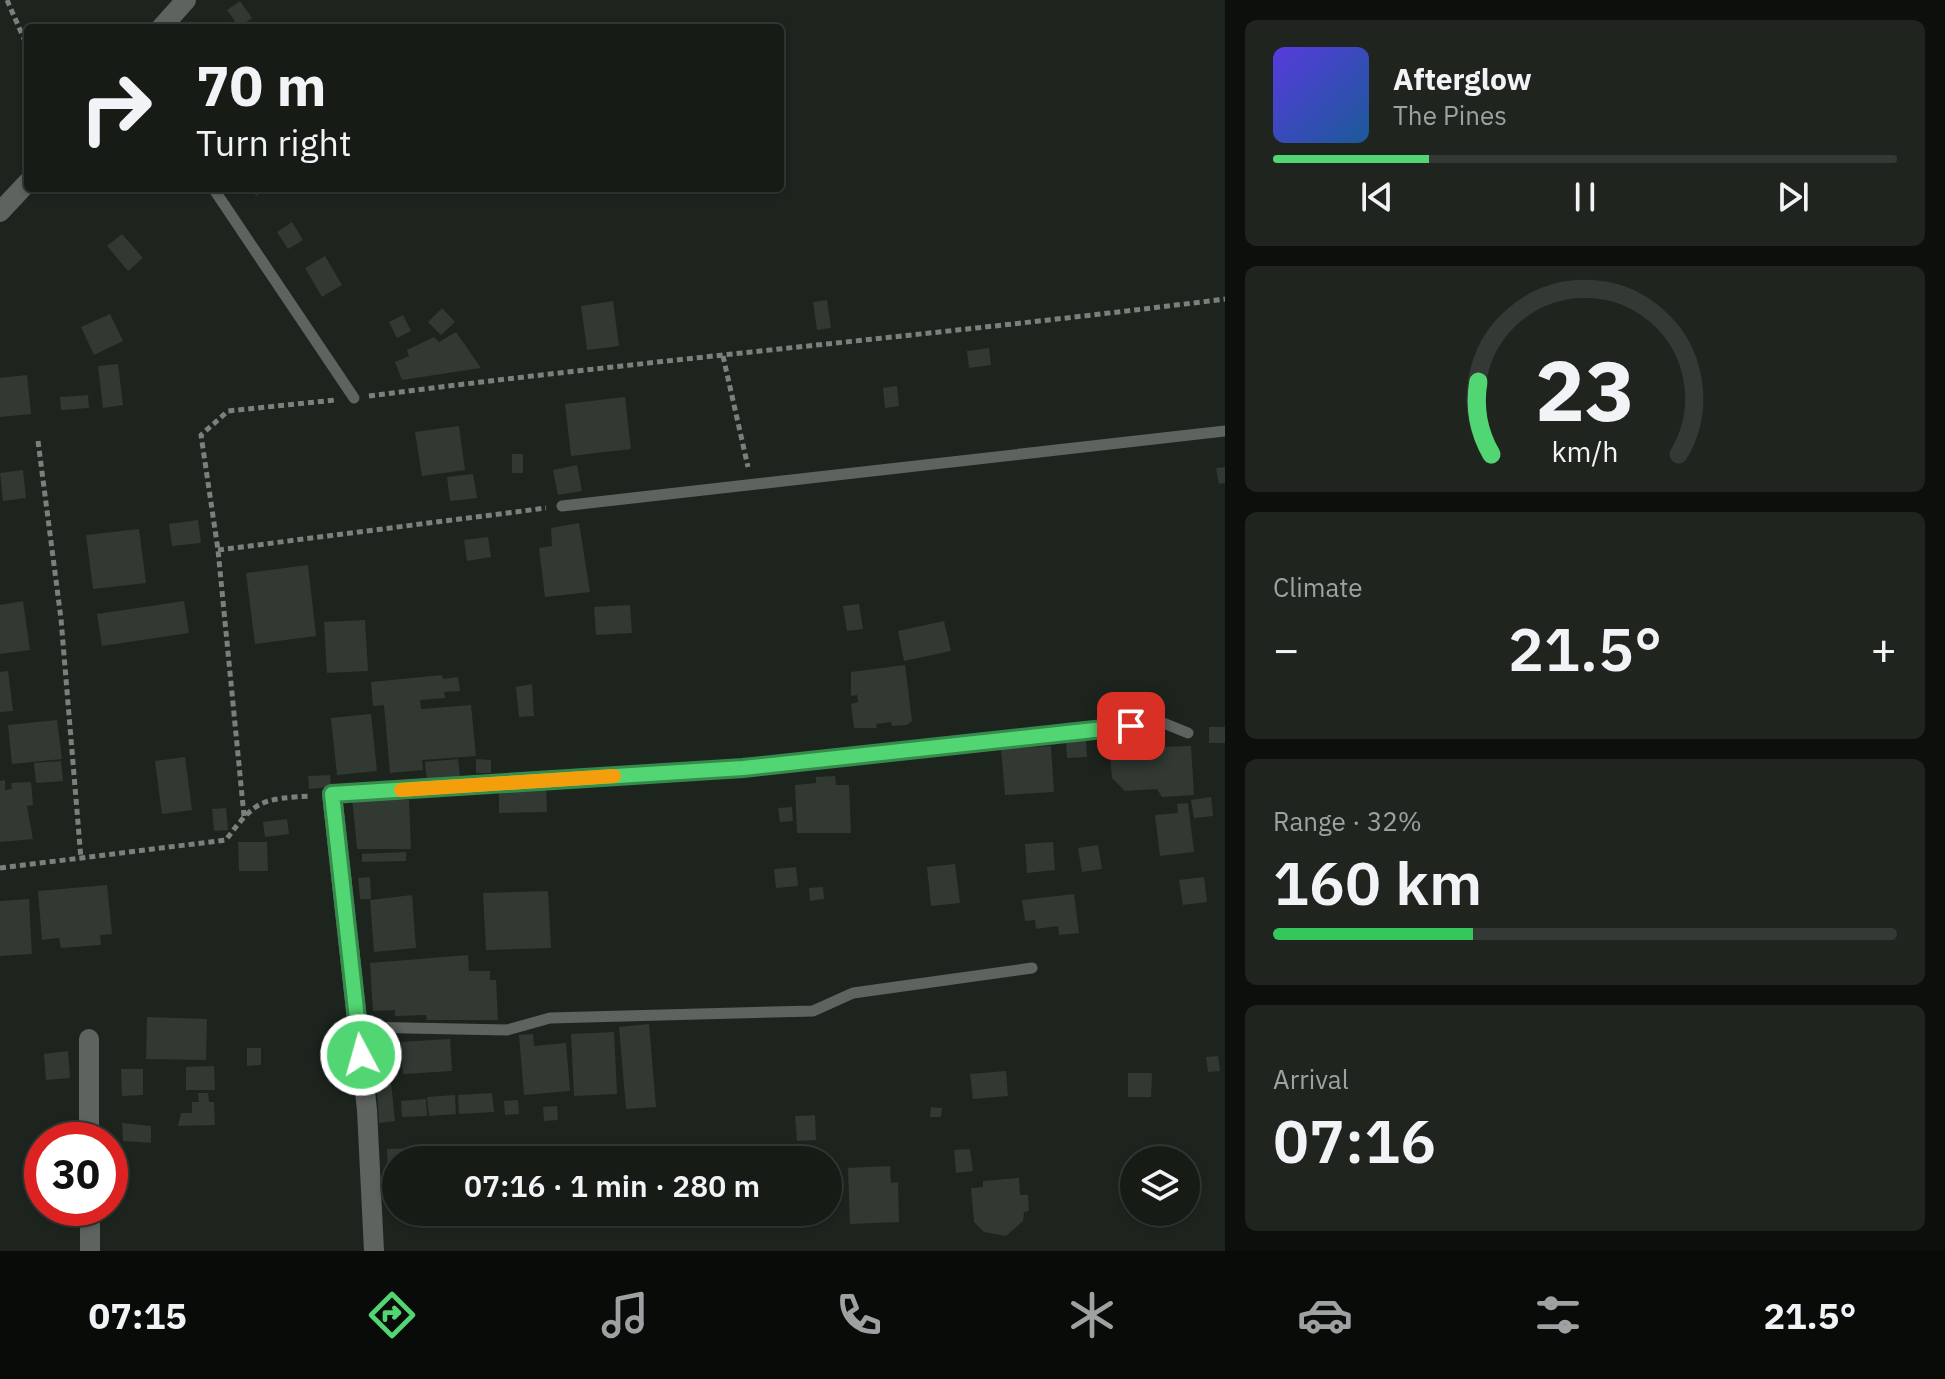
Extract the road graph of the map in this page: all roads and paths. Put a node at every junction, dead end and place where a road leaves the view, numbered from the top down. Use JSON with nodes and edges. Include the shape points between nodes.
{"nodes":[{"id":1,"x":7,"y":0,"type":"edge"},
{"id":2,"x":186,"y":0,"type":"edge"},
{"id":3,"x":165,"y":24,"type":"edge"},
{"id":4,"x":24,"y":39,"type":"edge"},
{"id":5,"x":24,"y":186,"type":"edge"},
{"id":6,"x":216,"y":192,"type":"edge"},
{"id":7,"x":0,"y":212,"type":"edge"},
{"id":8,"x":1225,"y":299,"type":"edge"},
{"id":9,"x":723,"y":356,"type":"junction"},
{"id":10,"x":354,"y":398,"type":"junction"},
{"id":11,"x":1225,"y":431,"type":"edge"},
{"id":12,"x":38,"y":441,"type":"dead end"},
{"id":13,"x":749,"y":472,"type":"dead end"},
{"id":14,"x":562,"y":506,"type":"dead end"},
{"id":15,"x":1188,"y":733,"type":"dead end"},
{"id":16,"x":332,"y":794,"type":"junction"},
{"id":17,"x":244,"y":816,"type":"junction"},
{"id":18,"x":81,"y":859,"type":"junction"},
{"id":19,"x":0,"y":868,"type":"edge"},
{"id":20,"x":1032,"y":968,"type":"dead end"},
{"id":21,"x":358,"y":1027,"type":"junction"},
{"id":22,"x":89,"y":1039,"type":"dead end"},
{"id":23,"x":89,"y":1122,"type":"edge"},
{"id":24,"x":90,"y":1226,"type":"edge"},
{"id":25,"x":90,"y":1251,"type":"edge"},
{"id":26,"x":374,"y":1251,"type":"edge"}],
"edges":[{"from":1,"to":4,"type":"path"},
{"from":2,"to":3,"type":"street"},
{"from":5,"to":7,"type":"street"},
{"from":6,"to":10,"type":"lane"},
{"from":8,"to":9,"type":"path"},
{"from":9,"to":10,"type":"path"},
{"from":9,"to":13,"type":"path"},
{"from":10,"to":17,"type":"path","via":[[228,411],[201,435]]},
{"from":11,"to":14,"type":"lane"},
{"from":12,"to":18,"type":"path","via":[[61,619]]},
{"from":15,"to":16,"type":"lane","via":[[1161,722],[743,768]]},
{"from":16,"to":17,"type":"path","via":[[266,799]]},
{"from":16,"to":21,"type":"street"},
{"from":17,"to":18,"type":"path","via":[[226,840]]},
{"from":18,"to":19,"type":"path"},
{"from":20,"to":21,"type":"lane","via":[[853,993],[813,1011],[550,1018],[507,1030]]},
{"from":21,"to":26,"type":"street"},
{"from":22,"to":23,"type":"street"},
{"from":24,"to":25,"type":"street"}]}
